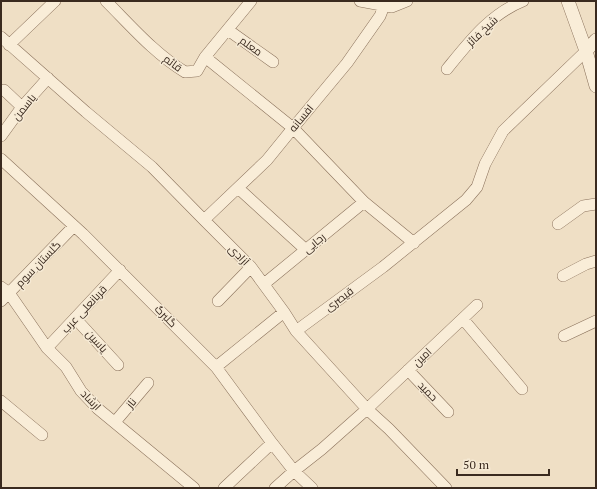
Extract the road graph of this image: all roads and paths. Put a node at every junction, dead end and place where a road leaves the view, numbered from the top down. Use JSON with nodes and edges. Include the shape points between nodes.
{"nodes":[{"id":1,"x":55,"y":1,"type":"edge"},
{"id":2,"x":106,"y":1,"type":"edge"},
{"id":3,"x":251,"y":1,"type":"edge"},
{"id":4,"x":360,"y":1,"type":"edge"},
{"id":5,"x":407,"y":1,"type":"edge"},
{"id":6,"x":523,"y":1,"type":"edge"},
{"id":7,"x":568,"y":1,"type":"edge"},
{"id":8,"x":384,"y":6,"type":"junction"},
{"id":9,"x":228,"y":30,"type":"junction"},
{"id":10,"x":1,"y":37,"type":"edge"},
{"id":11,"x":596,"y":40,"type":"edge"},
{"id":12,"x":9,"y":45,"type":"junction"},
{"id":13,"x":591,"y":48,"type":"edge"},
{"id":14,"x":205,"y":58,"type":"junction"},
{"id":15,"x":273,"y":62,"type":"dead end"},
{"id":16,"x":447,"y":69,"type":"dead end"},
{"id":17,"x":48,"y":78,"type":"junction"},
{"id":18,"x":596,"y":86,"type":"edge"},
{"id":19,"x":4,"y":90,"type":"dead end"},
{"id":20,"x":22,"y":107,"type":"junction"},
{"id":21,"x":292,"y":128,"type":"junction"},
{"id":22,"x":1,"y":136,"type":"edge"},
{"id":23,"x":1,"y":159,"type":"edge"},
{"id":24,"x":238,"y":188,"type":"junction"},
{"id":25,"x":364,"y":202,"type":"junction"},
{"id":26,"x":596,"y":204,"type":"edge"},
{"id":27,"x":204,"y":220,"type":"junction"},
{"id":28,"x":558,"y":224,"type":"dead end"},
{"id":29,"x":74,"y":226,"type":"junction"},
{"id":30,"x":414,"y":243,"type":"junction"},
{"id":31,"x":306,"y":250,"type":"junction"},
{"id":32,"x":596,"y":261,"type":"edge"},
{"id":33,"x":251,"y":267,"type":"junction"},
{"id":34,"x":120,"y":270,"type":"junction"},
{"id":35,"x":563,"y":276,"type":"dead end"},
{"id":36,"x":264,"y":284,"type":"junction"},
{"id":37,"x":5,"y":290,"type":"edge"},
{"id":38,"x":1,"y":301,"type":"edge"},
{"id":39,"x":218,"y":301,"type":"dead end"},
{"id":40,"x":477,"y":305,"type":"dead end"},
{"id":41,"x":284,"y":312,"type":"junction"},
{"id":42,"x":75,"y":318,"type":"junction"},
{"id":43,"x":463,"y":319,"type":"junction"},
{"id":44,"x":596,"y":321,"type":"edge"},
{"id":45,"x":296,"y":331,"type":"junction"},
{"id":46,"x":564,"y":336,"type":"dead end"},
{"id":47,"x":47,"y":348,"type":"junction"},
{"id":48,"x":118,"y":365,"type":"dead end"},
{"id":49,"x":216,"y":367,"type":"junction"},
{"id":50,"x":408,"y":370,"type":"junction"},
{"id":51,"x":148,"y":383,"type":"dead end"},
{"id":52,"x":522,"y":389,"type":"dead end"},
{"id":53,"x":1,"y":401,"type":"edge"},
{"id":54,"x":367,"y":410,"type":"junction"},
{"id":55,"x":448,"y":412,"type":"dead end"},
{"id":56,"x":115,"y":422,"type":"junction"},
{"id":57,"x":42,"y":435,"type":"dead end"},
{"id":58,"x":272,"y":443,"type":"junction"},
{"id":59,"x":294,"y":471,"type":"junction"},
{"id":60,"x":194,"y":488,"type":"edge"},
{"id":61,"x":224,"y":488,"type":"edge"},
{"id":62,"x":275,"y":488,"type":"edge"},
{"id":63,"x":312,"y":488,"type":"edge"},
{"id":64,"x":446,"y":488,"type":"edge"}],
"edges":[{"from":1,"to":12,"type":"street"},
{"from":2,"to":14,"type":"street","name":"قائم","via":[[173,65],[186,72],[197,70]]},
{"from":3,"to":9,"type":"street","name":"قائم"},
{"from":4,"to":8,"type":"street"},
{"from":5,"to":8,"type":"street","via":[[392,7]]},
{"from":6,"to":16,"type":"street","name":"شیخ فائز","via":[[491,19]]},
{"from":7,"to":13,"type":"street"},
{"from":8,"to":21,"type":"street","name":"افسانه","via":[[380,16],[347,63]]},
{"from":9,"to":14,"type":"street","name":"قائم"},
{"from":9,"to":15,"type":"street","name":"معلم"},
{"from":10,"to":12,"type":"street","name":"آزادی"},
{"from":11,"to":13,"type":"street"},
{"from":12,"to":17,"type":"street","name":"آزادی"},
{"from":13,"to":18,"type":"street"},
{"from":13,"to":30,"type":"street","name":"قیصری","via":[[503,131],[485,164],[477,187],[466,200]]},
{"from":14,"to":21,"type":"street"},
{"from":17,"to":20,"type":"street","name":"یاسمن"},
{"from":17,"to":27,"type":"street","name":"آزادی","via":[[152,167]]},
{"from":19,"to":20,"type":"street"},
{"from":20,"to":22,"type":"street","name":"یاسمن"},
{"from":21,"to":24,"type":"street","name":"افسانه","via":[[267,160]]},
{"from":21,"to":25,"type":"street"},
{"from":23,"to":29,"type":"street","name":"گلبرگ"},
{"from":24,"to":27,"type":"street","name":"افسانه"},
{"from":24,"to":31,"type":"street"},
{"from":25,"to":30,"type":"street"},
{"from":25,"to":31,"type":"street","name":"رجایی"},
{"from":26,"to":28,"type":"street","via":[[583,206]]},
{"from":27,"to":33,"type":"street","name":"آزادی"},
{"from":29,"to":34,"type":"street","name":"گلبرگ"},
{"from":29,"to":37,"type":"street","name":"گلستان سوم"},
{"from":30,"to":45,"type":"street","name":"قیصری"},
{"from":31,"to":36,"type":"street","name":"رجایی"},
{"from":32,"to":35,"type":"street"},
{"from":33,"to":36,"type":"street","name":"آزادی"},
{"from":33,"to":39,"type":"street"},
{"from":34,"to":42,"type":"street","name":"قربانعلی عرب"},
{"from":34,"to":49,"type":"street","name":"گلبرگ"},
{"from":36,"to":41,"type":"street","name":"آزادی"},
{"from":37,"to":38,"type":"street","name":"گلستان سوم"},
{"from":37,"to":47,"type":"street","name":"ارشاد"},
{"from":40,"to":43,"type":"street","name":"امین"},
{"from":41,"to":45,"type":"street","name":"آزادی"},
{"from":41,"to":49,"type":"street"},
{"from":42,"to":47,"type":"street","name":"قربانعلی عرب"},
{"from":42,"to":48,"type":"street","name":"یاسین"},
{"from":43,"to":50,"type":"street","name":"امین"},
{"from":43,"to":52,"type":"street"},
{"from":44,"to":46,"type":"street"},
{"from":45,"to":54,"type":"street","name":"آزادی"},
{"from":47,"to":56,"type":"street","name":"ارشاد","via":[[66,367],[81,391]]},
{"from":49,"to":58,"type":"street","name":"گلبرگ"},
{"from":50,"to":54,"type":"street","name":"امین"},
{"from":50,"to":55,"type":"street","name":"حمید"},
{"from":51,"to":56,"type":"street","name":"ناز"},
{"from":53,"to":57,"type":"street"},
{"from":54,"to":59,"type":"street"},
{"from":54,"to":64,"type":"street","name":"آزادی"},
{"from":56,"to":60,"type":"street","name":"ارشاد"},
{"from":58,"to":59,"type":"street","name":"گلبرگ"},
{"from":58,"to":61,"type":"street"},
{"from":59,"to":62,"type":"street"},
{"from":59,"to":63,"type":"street","name":"گلبرگ"}]}
